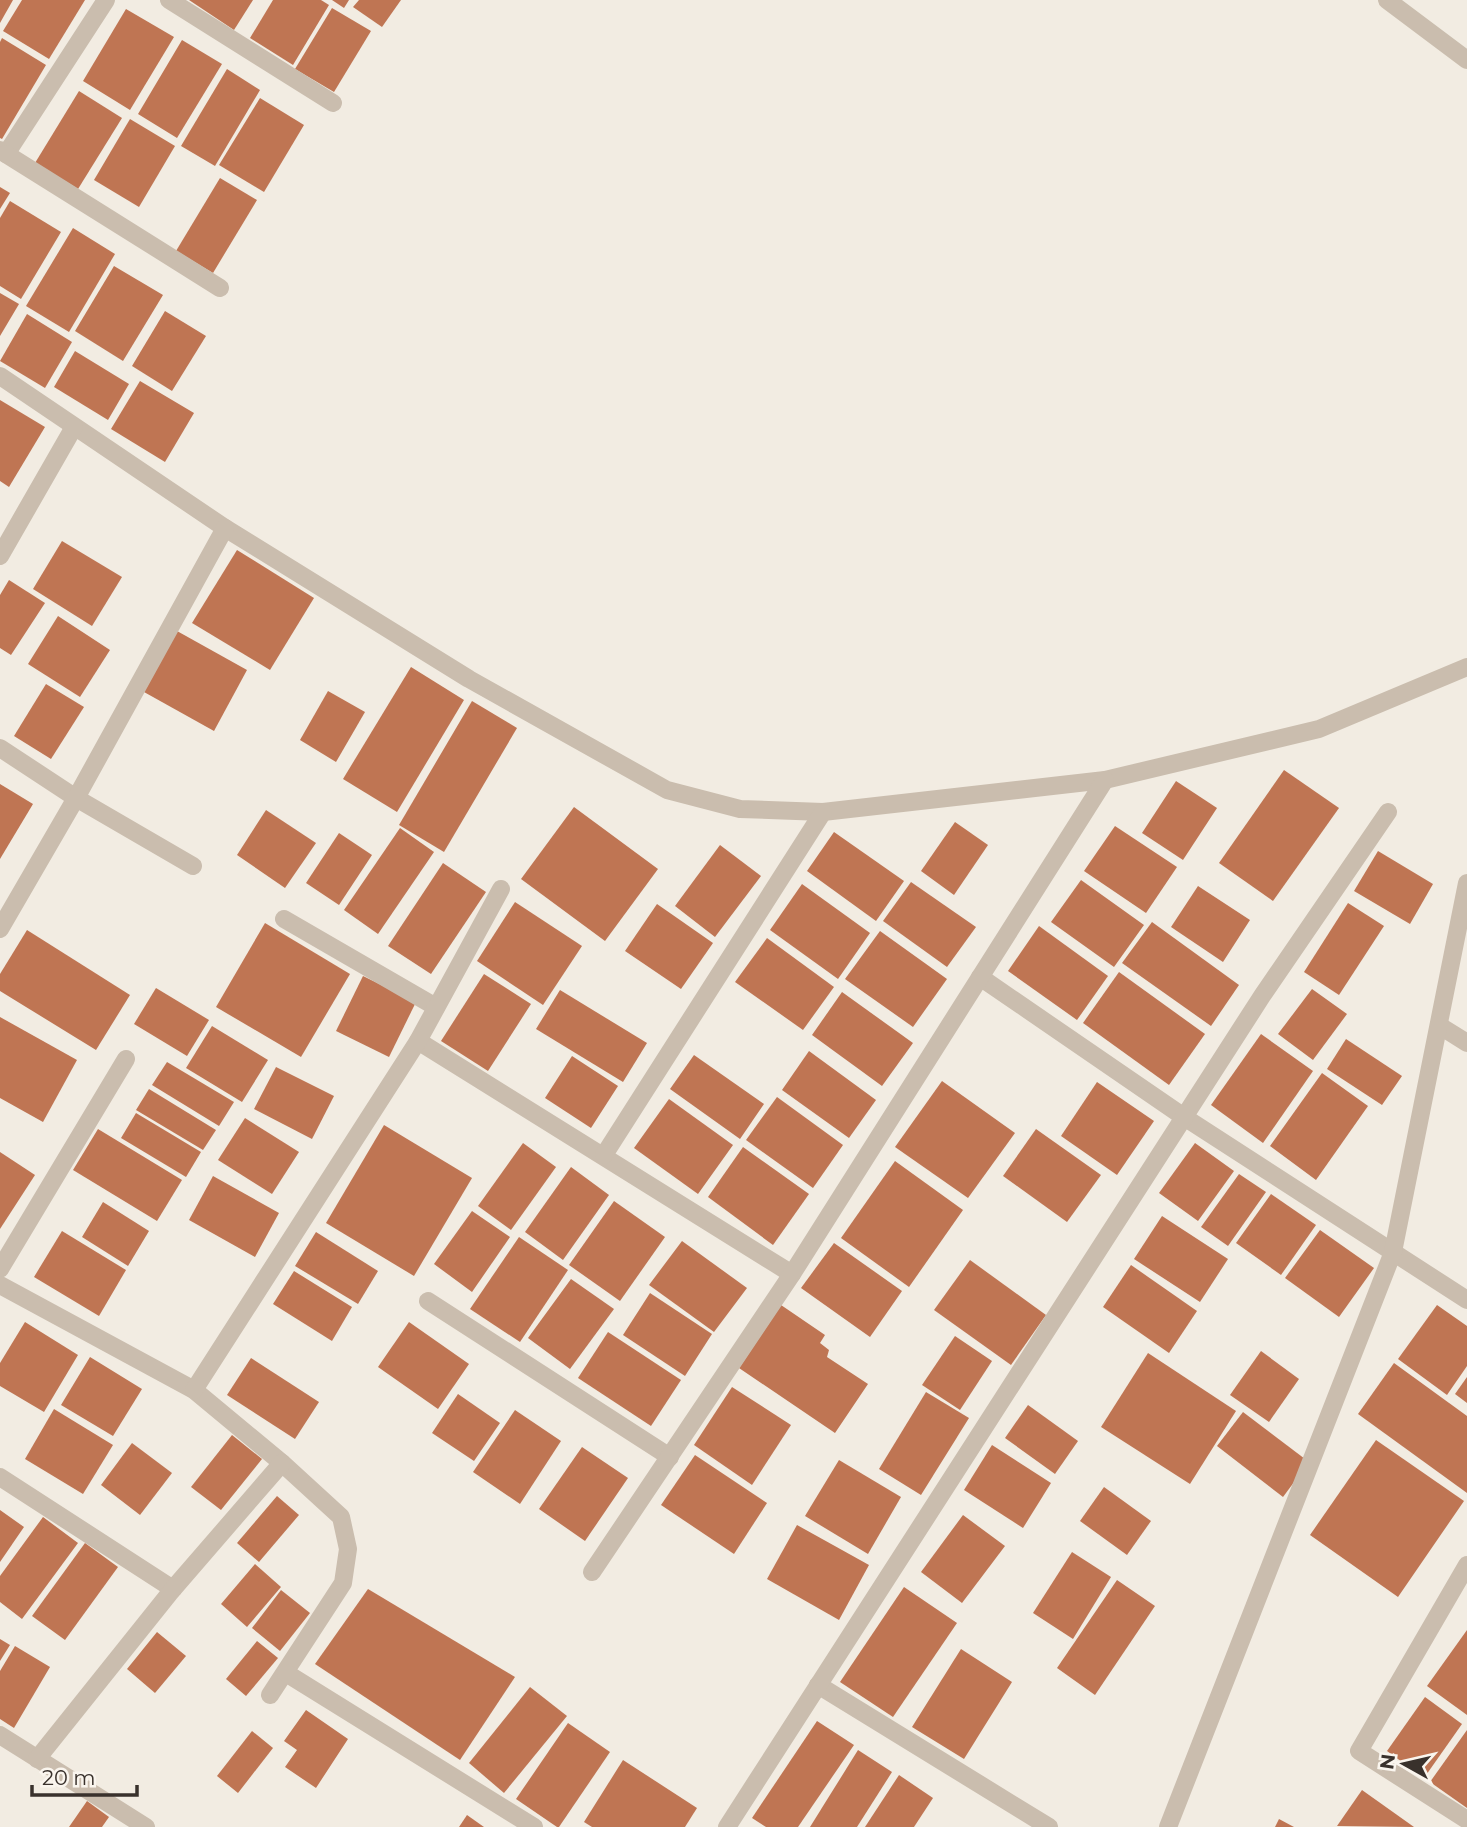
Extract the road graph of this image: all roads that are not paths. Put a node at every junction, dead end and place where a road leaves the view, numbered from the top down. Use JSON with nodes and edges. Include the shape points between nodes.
{"nodes":[{"id":1,"x":106,"y":0,"type":"edge"},
{"id":2,"x":169,"y":0,"type":"edge"},
{"id":3,"x":1387,"y":0,"type":"edge"},
{"id":4,"x":1467,"y":60,"type":"edge"},
{"id":5,"x":333,"y":103,"type":"dead end"},
{"id":6,"x":3,"y":152,"type":"edge"},
{"id":7,"x":220,"y":288,"type":"dead end"},
{"id":8,"x":0,"y":376,"type":"edge"},
{"id":9,"x":74,"y":427,"type":"junction"},
{"id":10,"x":225,"y":528,"type":"junction"},
{"id":11,"x":0,"y":556,"type":"edge"},
{"id":12,"x":1467,"y":667,"type":"edge"},
{"id":13,"x":0,"y":748,"type":"edge"},
{"id":14,"x":1105,"y":780,"type":"junction"},
{"id":15,"x":76,"y":798,"type":"junction"},
{"id":16,"x":823,"y":811,"type":"junction"},
{"id":17,"x":1388,"y":812,"type":"dead end"},
{"id":18,"x":193,"y":866,"type":"dead end"},
{"id":19,"x":1467,"y":883,"type":"edge"},
{"id":20,"x":501,"y":889,"type":"dead end"},
{"id":21,"x":284,"y":919,"type":"dead end"},
{"id":22,"x":0,"y":929,"type":"edge"},
{"id":23,"x":980,"y":977,"type":"junction"},
{"id":24,"x":436,"y":1007,"type":"junction"},
{"id":25,"x":1440,"y":1026,"type":"junction"},
{"id":26,"x":418,"y":1041,"type":"junction"},
{"id":27,"x":1467,"y":1043,"type":"edge"},
{"id":28,"x":126,"y":1059,"type":"dead end"},
{"id":29,"x":1184,"y":1117,"type":"junction"},
{"id":30,"x":604,"y":1155,"type":"junction"},
{"id":31,"x":1393,"y":1252,"type":"junction"},
{"id":32,"x":0,"y":1269,"type":"edge"},
{"id":33,"x":792,"y":1274,"type":"junction"},
{"id":34,"x":0,"y":1285,"type":"edge"},
{"id":35,"x":1467,"y":1300,"type":"edge"},
{"id":36,"x":428,"y":1301,"type":"dead end"},
{"id":37,"x":194,"y":1390,"type":"junction"},
{"id":38,"x":670,"y":1457,"type":"junction"},
{"id":39,"x":282,"y":1463,"type":"junction"},
{"id":40,"x":0,"y":1476,"type":"edge"},
{"id":41,"x":1466,"y":1569,"type":"edge"},
{"id":42,"x":592,"y":1572,"type":"dead end"},
{"id":43,"x":173,"y":1589,"type":"junction"},
{"id":44,"x":286,"y":1673,"type":"junction"},
{"id":45,"x":818,"y":1685,"type":"junction"},
{"id":46,"x":270,"y":1695,"type":"dead end"},
{"id":47,"x":0,"y":1735,"type":"edge"},
{"id":48,"x":37,"y":1759,"type":"junction"},
{"id":49,"x":1467,"y":1819,"type":"edge"},
{"id":50,"x":146,"y":1827,"type":"edge"},
{"id":51,"x":534,"y":1827,"type":"edge"},
{"id":52,"x":727,"y":1827,"type":"edge"},
{"id":53,"x":1049,"y":1827,"type":"edge"},
{"id":54,"x":1168,"y":1827,"type":"edge"}],
"edges":[{"from":1,"to":6,"type":"street"},
{"from":2,"to":5,"type":"street"},
{"from":3,"to":4,"type":"street"},
{"from":6,"to":7,"type":"street"},
{"from":8,"to":9,"type":"street"},
{"from":9,"to":10,"type":"street"},
{"from":9,"to":11,"type":"street"},
{"from":10,"to":15,"type":"street"},
{"from":10,"to":16,"type":"street","via":[[469,678],[667,790],[740,809]]},
{"from":12,"to":14,"type":"street","via":[[1319,729]]},
{"from":13,"to":15,"type":"street"},
{"from":14,"to":16,"type":"street"},
{"from":14,"to":23,"type":"street"},
{"from":15,"to":18,"type":"street"},
{"from":15,"to":22,"type":"street"},
{"from":16,"to":30,"type":"street"},
{"from":17,"to":29,"type":"street"},
{"from":19,"to":25,"type":"street"},
{"from":20,"to":24,"type":"street"},
{"from":21,"to":24,"type":"street"},
{"from":23,"to":29,"type":"street"},
{"from":23,"to":33,"type":"street"},
{"from":24,"to":26,"type":"street"},
{"from":25,"to":27,"type":"street"},
{"from":25,"to":31,"type":"street"},
{"from":26,"to":30,"type":"street"},
{"from":26,"to":37,"type":"street"},
{"from":28,"to":32,"type":"street"},
{"from":29,"to":31,"type":"street"},
{"from":29,"to":45,"type":"street"},
{"from":30,"to":33,"type":"street"},
{"from":31,"to":35,"type":"street"},
{"from":31,"to":54,"type":"street"},
{"from":33,"to":38,"type":"street"},
{"from":34,"to":37,"type":"street"},
{"from":36,"to":38,"type":"street"},
{"from":37,"to":39,"type":"street"},
{"from":38,"to":42,"type":"street"},
{"from":39,"to":43,"type":"street"},
{"from":39,"to":44,"type":"street","via":[[341,1517],[348,1549],[343,1583]]},
{"from":40,"to":43,"type":"street"},
{"from":41,"to":49,"type":"street","via":[[1359,1751]]},
{"from":43,"to":48,"type":"street"},
{"from":44,"to":46,"type":"street"},
{"from":44,"to":51,"type":"street"},
{"from":45,"to":52,"type":"street"},
{"from":45,"to":53,"type":"street"},
{"from":47,"to":48,"type":"street"},
{"from":48,"to":50,"type":"street"}]}
